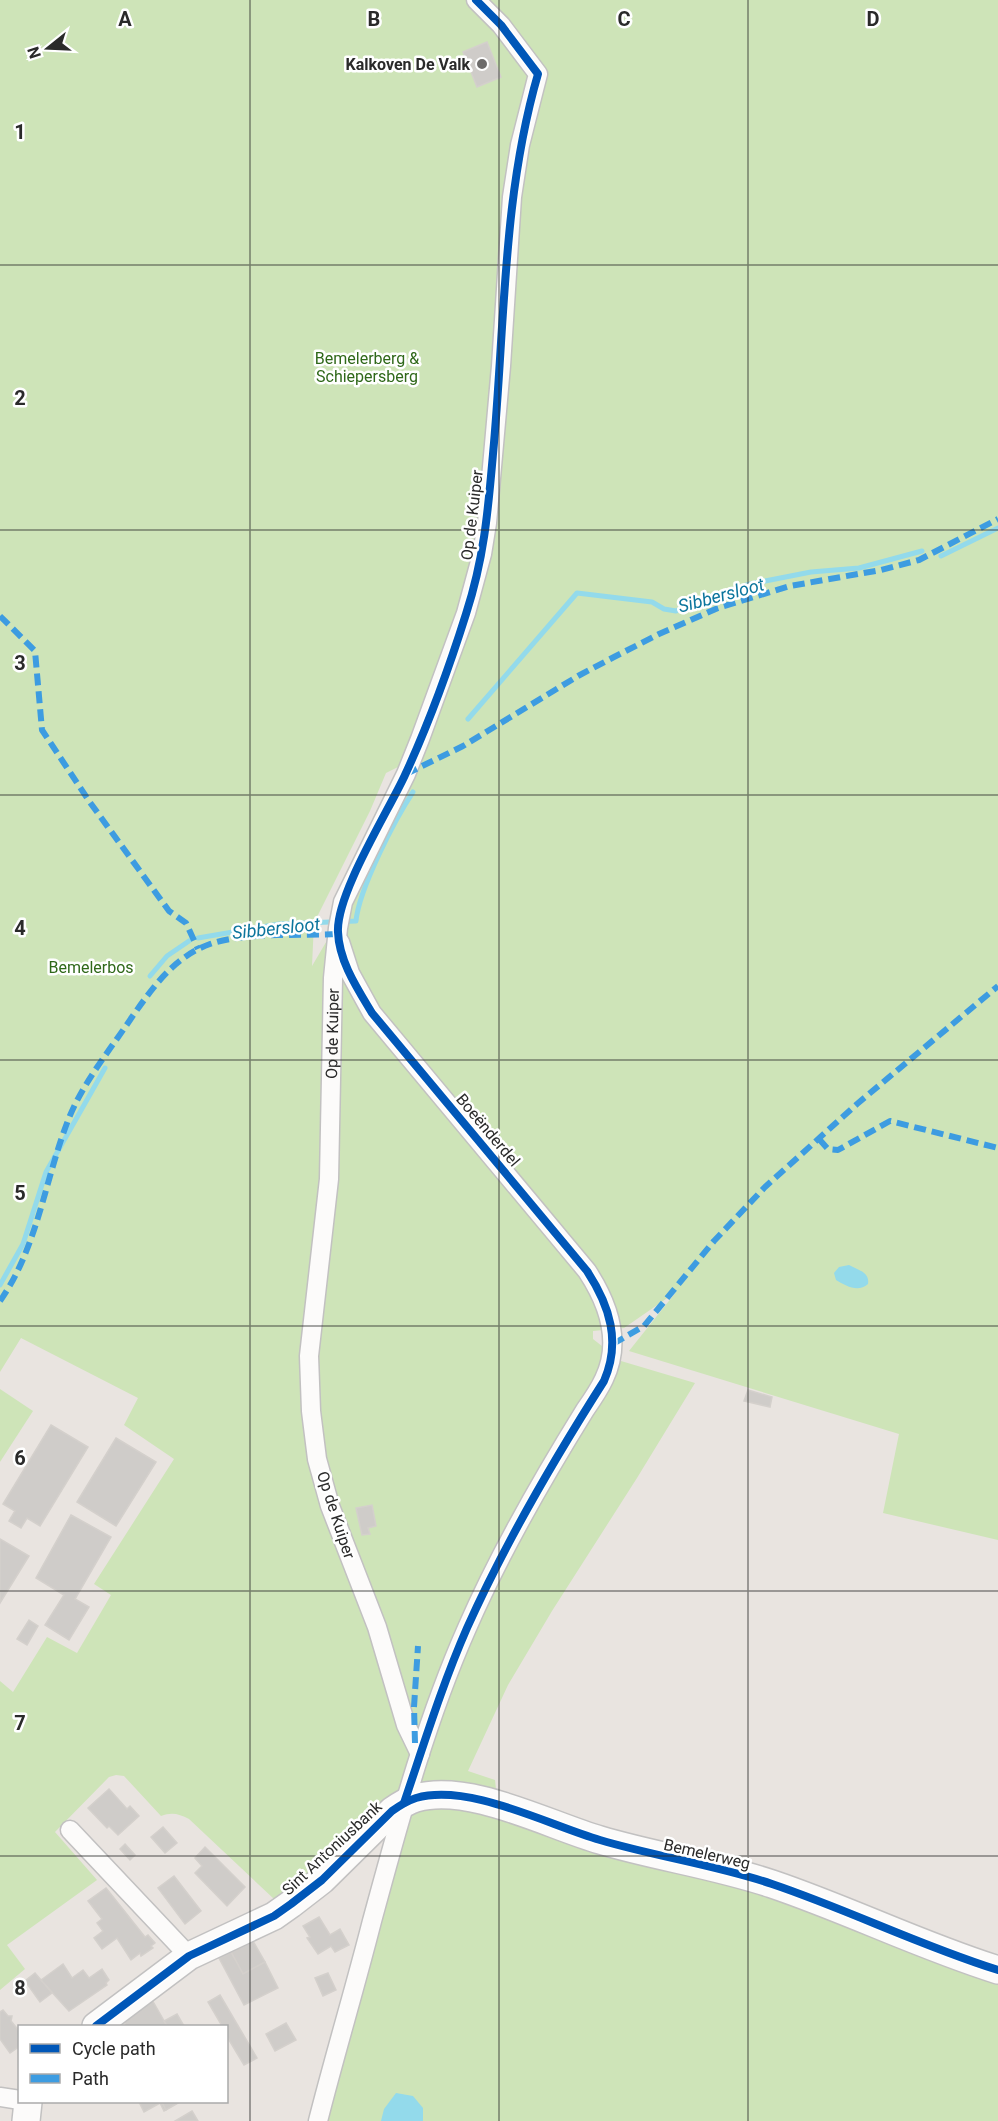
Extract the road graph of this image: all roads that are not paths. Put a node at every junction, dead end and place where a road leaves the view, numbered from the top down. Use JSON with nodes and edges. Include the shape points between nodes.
{"nodes":[{"id":1,"x":476,"y":0,"type":"edge"},
{"id":2,"x":338,"y":934,"type":"junction"},
{"id":3,"x":420,"y":1754,"type":"junction"},
{"id":4,"x":404,"y":1803,"type":"junction"},
{"id":5,"x":70,"y":1830,"type":"dead end"},
{"id":6,"x":189,"y":1956,"type":"junction"},
{"id":7,"x":998,"y":1970,"type":"edge"},
{"id":8,"x":97,"y":2025,"type":"edge"},
{"id":9,"x":0,"y":2097,"type":"edge"},
{"id":10,"x":18,"y":2100,"type":"edge"},
{"id":11,"x":27,"y":2103,"type":"edge"},
{"id":12,"x":26,"y":2121,"type":"edge"},
{"id":13,"x":318,"y":2121,"type":"edge"}],
"edges":[{"from":1,"to":2,"type":"street","name":"Op de Kuiper","via":[[501,25],[538,74],[512,197],[483,554],[424,730],[346,895]]},
{"from":2,"to":3,"type":"street","name":"Op de Kuiper","via":[[333,978],[329,1179],[309,1356],[311,1411],[317,1458],[330,1506],[377,1627],[406,1725]]},
{"from":2,"to":3,"type":"street","name":"Boeënderdel","via":[[350,973],[372,1013],[587,1271],[609,1315],[613,1344],[604,1381],[550,1466],[466,1630]]},
{"from":3,"to":4,"type":"street"},
{"from":4,"to":6,"type":"street","name":"Sint Antoniusbank","via":[[291,1904]]},
{"from":4,"to":7,"type":"street","name":"Bemelerweg","via":[[427,1796],[478,1800],[631,1849],[771,1884]]},
{"from":4,"to":13,"type":"street"},
{"from":5,"to":6,"type":"street"},
{"from":6,"to":8,"type":"street","name":"Sint Antoniusbank"},
{"from":9,"to":10,"type":"street"},
{"from":11,"to":12,"type":"street"}]}
